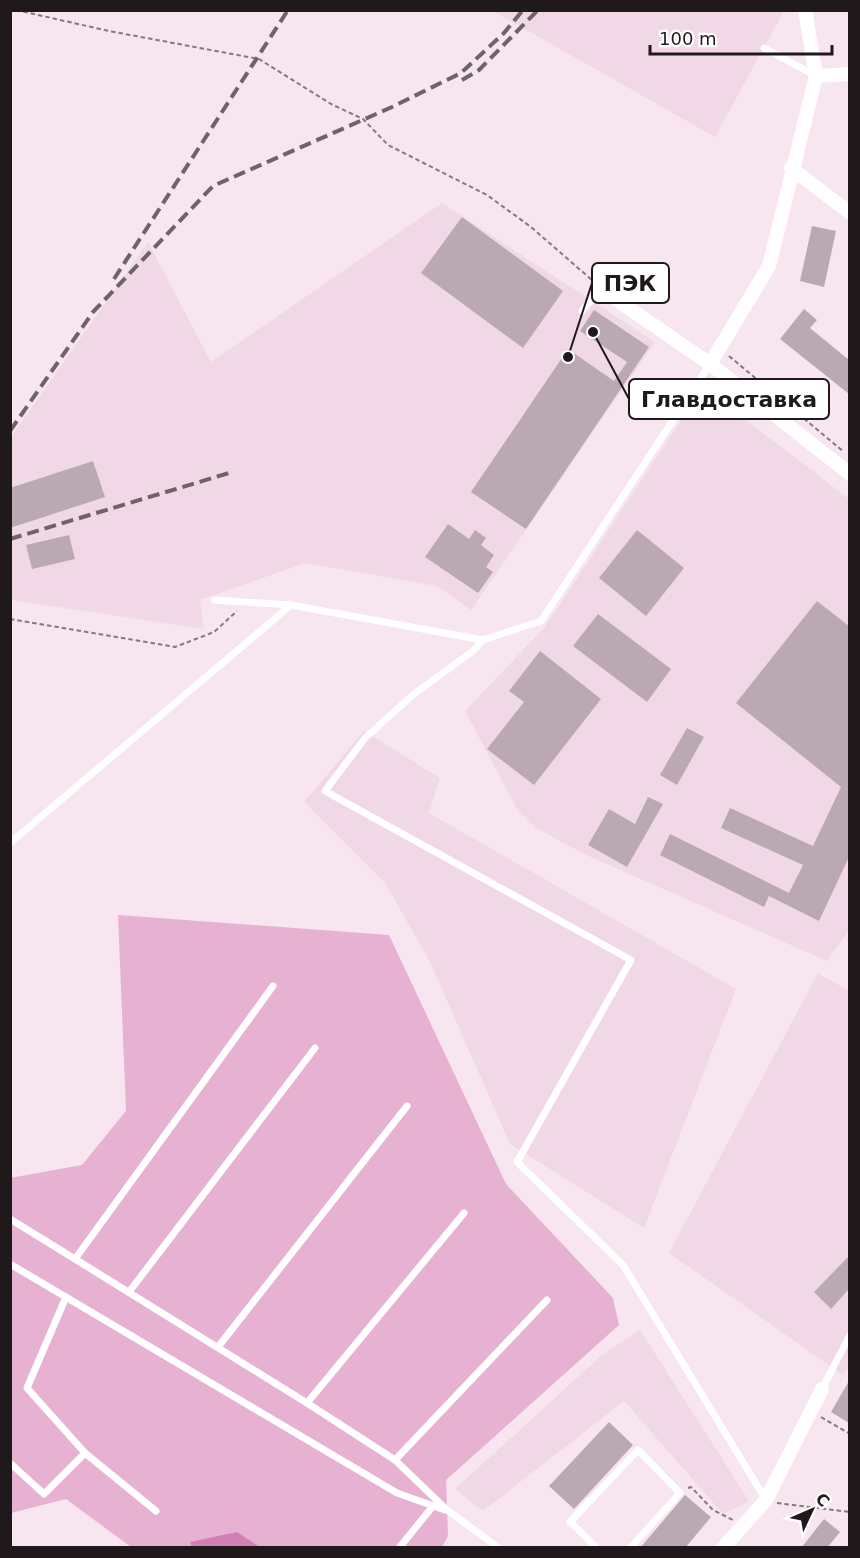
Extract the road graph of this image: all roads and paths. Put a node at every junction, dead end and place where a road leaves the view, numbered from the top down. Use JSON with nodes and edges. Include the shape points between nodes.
{"nodes":[{"id":1,"x":16,"y":10,"type":"edge"},
{"id":2,"x":805,"y":10,"type":"edge"},
{"id":3,"x":764,"y":48,"type":"dead end"},
{"id":4,"x":849,"y":74,"type":"edge"},
{"id":5,"x":816,"y":76,"type":"junction"},
{"id":6,"x":791,"y":168,"type":"junction"},
{"id":7,"x":849,"y":213,"type":"edge"},
{"id":8,"x":601,"y":289,"type":"junction"},
{"id":9,"x":582,"y":311,"type":"dead end"},
{"id":10,"x":720,"y":348,"type":"junction"},
{"id":11,"x":710,"y":364,"type":"junction"},
{"id":12,"x":849,"y":456,"type":"edge"},
{"id":13,"x":849,"y":474,"type":"edge"},
{"id":14,"x":215,"y":600,"type":"dead end"},
{"id":15,"x":243,"y":604,"type":"junction"},
{"id":16,"x":291,"y":605,"type":"junction"},
{"id":17,"x":10,"y":619,"type":"edge"},
{"id":18,"x":483,"y":640,"type":"junction"},
{"id":19,"x":10,"y":843,"type":"edge"},
{"id":20,"x":273,"y":986,"type":"dead end"},
{"id":21,"x":315,"y":1048,"type":"dead end"},
{"id":22,"x":407,"y":1106,"type":"dead end"},
{"id":23,"x":464,"y":1213,"type":"dead end"},
{"id":24,"x":10,"y":1219,"type":"edge"},
{"id":25,"x":75,"y":1259,"type":"junction"},
{"id":26,"x":10,"y":1264,"type":"edge"},
{"id":27,"x":129,"y":1292,"type":"junction"},
{"id":28,"x":66,"y":1297,"type":"junction"},
{"id":29,"x":547,"y":1300,"type":"dead end"},
{"id":30,"x":849,"y":1335,"type":"edge"},
{"id":31,"x":218,"y":1347,"type":"junction"},
{"id":32,"x":822,"y":1389,"type":"joint"},
{"id":33,"x":307,"y":1403,"type":"junction"},
{"id":34,"x":811,"y":1411,"type":"junction"},
{"id":35,"x":849,"y":1434,"type":"edge"},
{"id":36,"x":85,"y":1453,"type":"junction"},
{"id":37,"x":395,"y":1460,"type":"junction"},
{"id":38,"x":10,"y":1463,"type":"edge"},
{"id":39,"x":680,"y":1493,"type":"junction"},
{"id":40,"x":766,"y":1500,"type":"junction"},
{"id":41,"x":433,"y":1506,"type":"junction"},
{"id":42,"x":447,"y":1510,"type":"junction"},
{"id":43,"x":156,"y":1511,"type":"dead end"},
{"id":44,"x":849,"y":1512,"type":"edge"},
{"id":45,"x":743,"y":1525,"type":"junction"},
{"id":46,"x":399,"y":1548,"type":"edge"},
{"id":47,"x":499,"y":1548,"type":"edge"},
{"id":48,"x":597,"y":1548,"type":"edge"},
{"id":49,"x":630,"y":1548,"type":"edge"},
{"id":50,"x":723,"y":1548,"type":"edge"}],
"edges":[{"from":1,"to":8,"type":"path","via":[[259,59],[363,119],[388,145],[487,195],[531,227]]},
{"from":2,"to":5,"type":"street"},
{"from":3,"to":5,"type":"lane"},
{"from":4,"to":5,"type":"street"},
{"from":5,"to":6,"type":"street"},
{"from":6,"to":7,"type":"street"},
{"from":6,"to":10,"type":"street","via":[[769,266]]},
{"from":8,"to":9,"type":"lane"},
{"from":8,"to":11,"type":"street"},
{"from":10,"to":11,"type":"street"},
{"from":10,"to":12,"type":"path"},
{"from":11,"to":13,"type":"street"},
{"from":11,"to":18,"type":"lane","via":[[541,621]]},
{"from":14,"to":15,"type":"lane"},
{"from":15,"to":16,"type":"lane"},
{"from":15,"to":17,"type":"path","via":[[214,632],[175,648]]},
{"from":16,"to":18,"type":"lane"},
{"from":16,"to":19,"type":"lane"},
{"from":18,"to":40,"type":"lane","via":[[365,738],[325,791],[631,960],[518,1162],[623,1265]]},
{"from":20,"to":25,"type":"lane"},
{"from":21,"to":27,"type":"lane"},
{"from":22,"to":31,"type":"lane"},
{"from":23,"to":33,"type":"lane"},
{"from":24,"to":25,"type":"lane"},
{"from":25,"to":27,"type":"lane"},
{"from":26,"to":28,"type":"lane"},
{"from":27,"to":31,"type":"lane"},
{"from":28,"to":36,"type":"lane","via":[[27,1388]]},
{"from":28,"to":41,"type":"lane","via":[[397,1494]]},
{"from":29,"to":37,"type":"lane"},
{"from":30,"to":32,"type":"lane"},
{"from":31,"to":33,"type":"lane"},
{"from":32,"to":34,"type":"street"},
{"from":33,"to":37,"type":"lane"},
{"from":34,"to":35,"type":"path"},
{"from":34,"to":40,"type":"street"},
{"from":36,"to":38,"type":"lane","via":[[44,1494]]},
{"from":36,"to":43,"type":"lane"},
{"from":37,"to":42,"type":"lane"},
{"from":39,"to":45,"type":"path","via":[[691,1487],[713,1510]]},
{"from":39,"to":48,"type":"lane","via":[[638,1450],[570,1522]]},
{"from":39,"to":49,"type":"lane"},
{"from":40,"to":44,"type":"path"},
{"from":40,"to":45,"type":"street"},
{"from":41,"to":42,"type":"lane"},
{"from":41,"to":46,"type":"lane"},
{"from":42,"to":47,"type":"lane"},
{"from":45,"to":50,"type":"street"}]}
